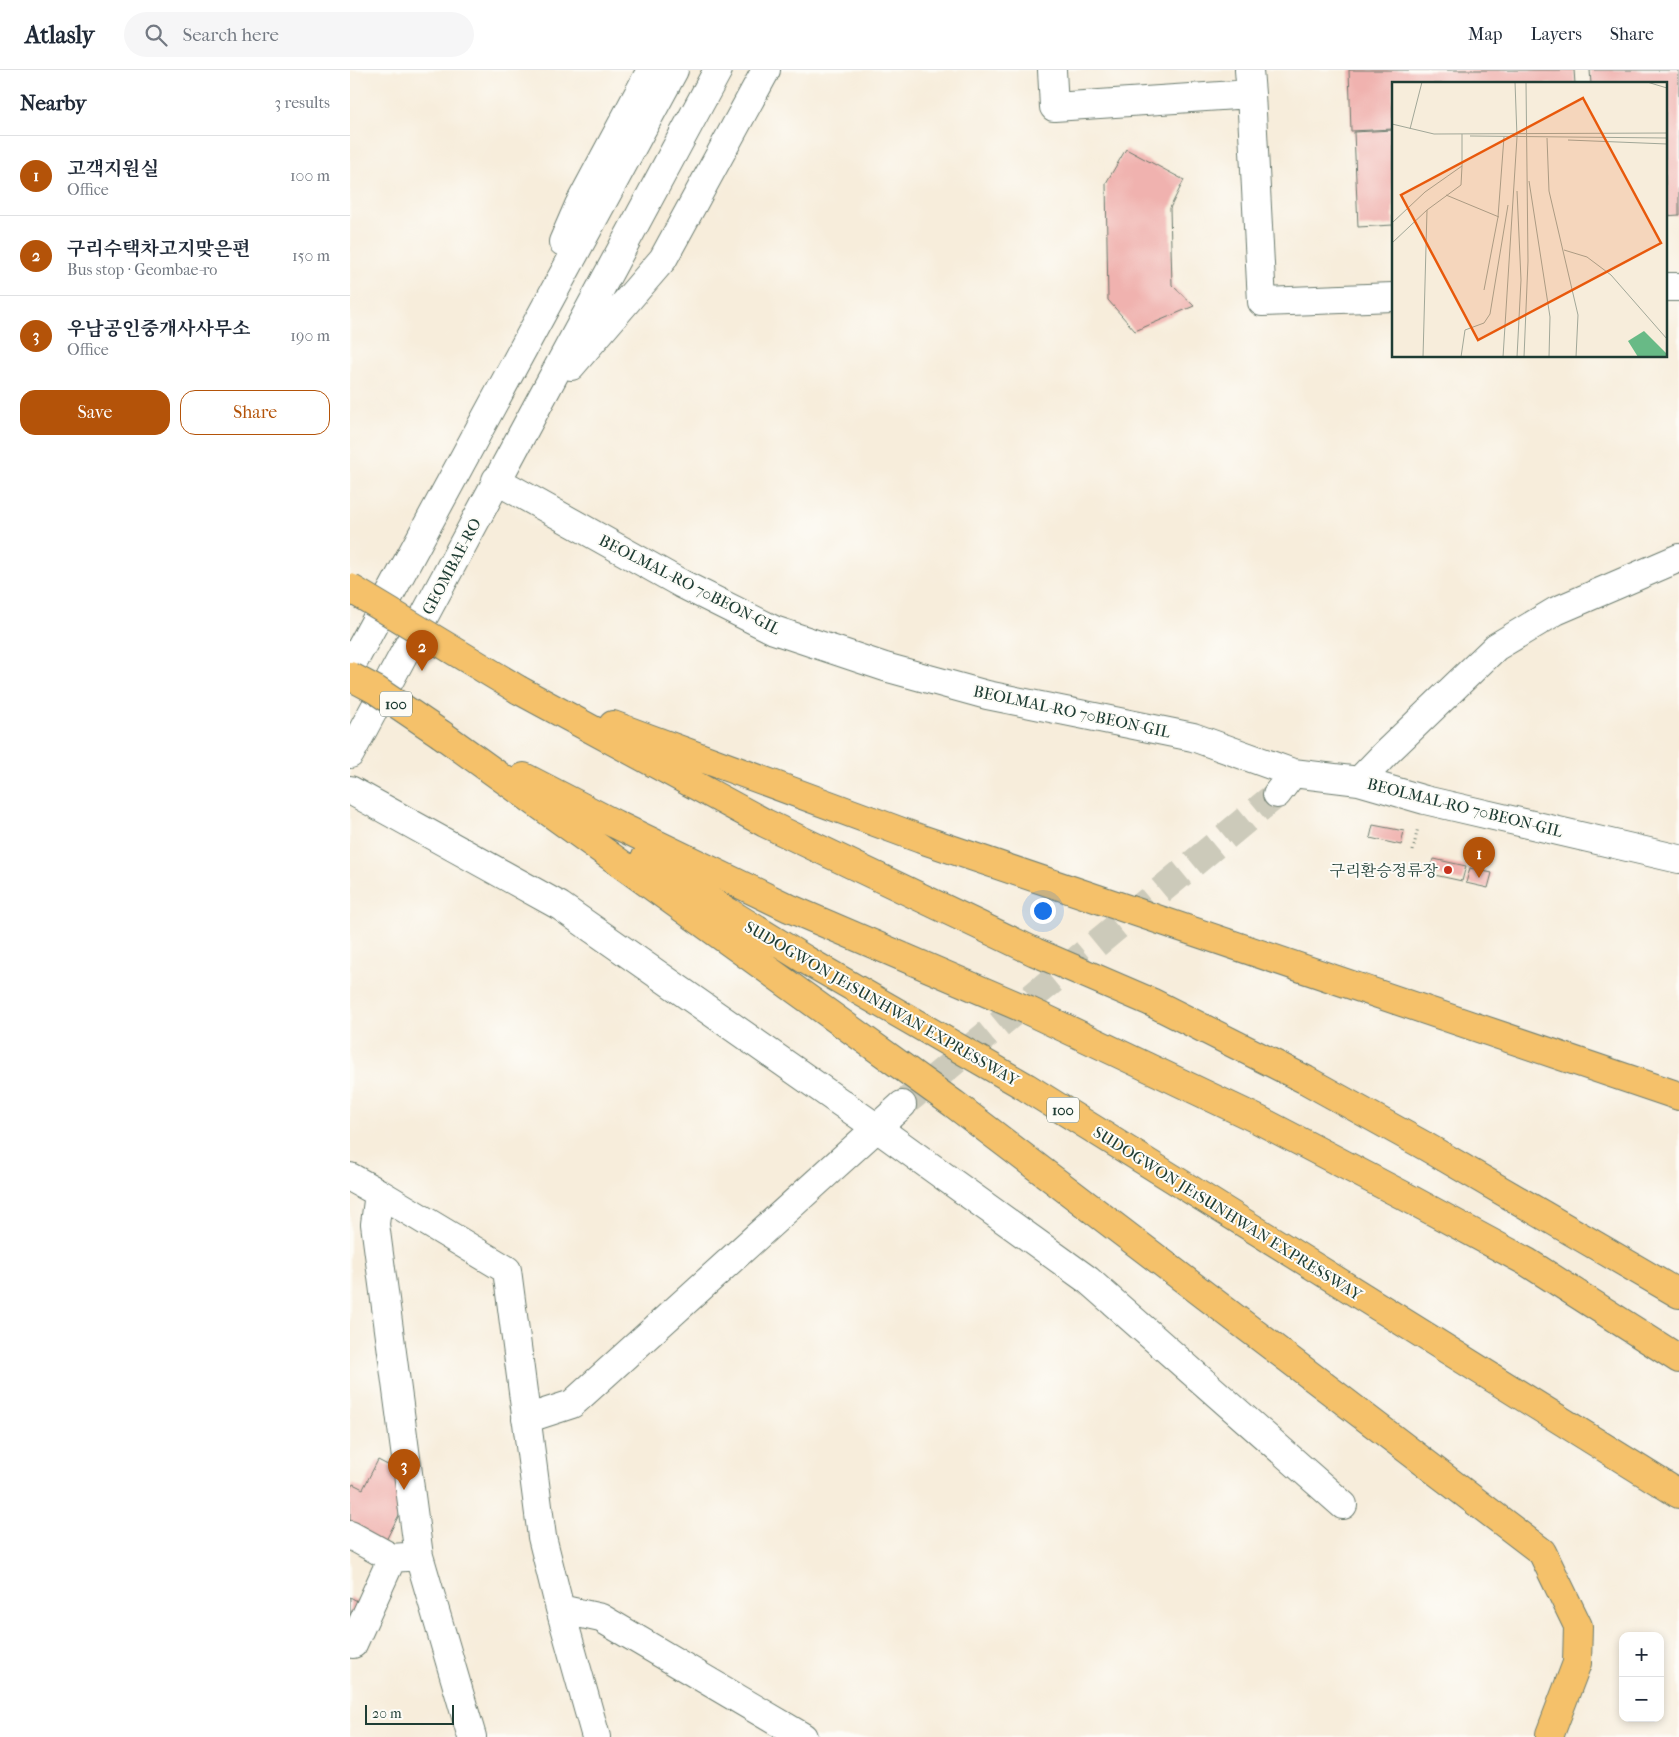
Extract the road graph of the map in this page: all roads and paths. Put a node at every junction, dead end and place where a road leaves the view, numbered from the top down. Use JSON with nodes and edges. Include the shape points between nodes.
{"nodes":[{"id":1,"x":651,"y":70,"type":"edge"},
{"id":2,"x":674,"y":70,"type":"edge"},
{"id":3,"x":718,"y":70,"type":"edge"},
{"id":4,"x":766,"y":70,"type":"edge"},
{"id":5,"x":1052,"y":70,"type":"edge"},
{"id":6,"x":1250,"y":82,"type":"edge"},
{"id":7,"x":1666,"y":287,"type":"edge"},
{"id":8,"x":1679,"y":287,"type":"edge"},
{"id":9,"x":1392,"y":297,"type":"edge"},
{"id":10,"x":504,"y":386,"type":"junction"},
{"id":11,"x":537,"y":405,"type":"junction"},
{"id":12,"x":496,"y":480,"type":"junction"},
{"id":13,"x":1679,"y":558,"type":"edge"},
{"id":14,"x":350,"y":588,"type":"edge"},
{"id":15,"x":350,"y":668,"type":"edge"},
{"id":16,"x":350,"y":676,"type":"edge"},
{"id":17,"x":519,"y":690,"type":"junction"},
{"id":18,"x":441,"y":734,"type":"junction"},
{"id":19,"x":350,"y":754,"type":"edge"},
{"id":20,"x":1360,"y":781,"type":"junction"},
{"id":21,"x":350,"y":790,"type":"edge"},
{"id":22,"x":1679,"y":859,"type":"edge"},
{"id":23,"x":1679,"y":1096,"type":"edge"},
{"id":24,"x":902,"y":1105,"type":"tunnel mouth"},
{"id":25,"x":876,"y":1128,"type":"junction"},
{"id":26,"x":350,"y":1177,"type":"edge"},
{"id":27,"x":379,"y":1193,"type":"junction"},
{"id":28,"x":1679,"y":1294,"type":"edge"},
{"id":29,"x":1679,"y":1359,"type":"edge"},
{"id":30,"x":526,"y":1419,"type":"junction"},
{"id":31,"x":1679,"y":1494,"type":"edge"},
{"id":32,"x":1343,"y":1505,"type":"dead end"},
{"id":33,"x":350,"y":1536,"type":"edge"},
{"id":34,"x":419,"y":1556,"type":"junction"},
{"id":35,"x":392,"y":1558,"type":"junction"},
{"id":36,"x":560,"y":1610,"type":"junction"},
{"id":37,"x":353,"y":1644,"type":"dead end"},
{"id":38,"x":472,"y":1737,"type":"edge"},
{"id":39,"x":596,"y":1737,"type":"edge"},
{"id":40,"x":803,"y":1737,"type":"edge"},
{"id":41,"x":1550,"y":1737,"type":"edge"}],
"edges":[{"from":1,"to":10,"type":"street","via":[[579,205]]},
{"from":2,"to":10,"type":"street"},
{"from":3,"to":11,"type":"street"},
{"from":4,"to":11,"type":"street","via":[[664,259]]},
{"from":5,"to":6,"type":"street","via":[[1054,107]]},
{"from":6,"to":9,"type":"street","via":[[1262,302]]},
{"from":7,"to":8,"type":"street"},
{"from":10,"to":15,"type":"street"},
{"from":11,"to":12,"type":"street","name":"GEOMBAE-RO"},
{"from":12,"to":19,"type":"street","name":"GEOMBAE-RO"},
{"from":12,"to":20,"type":"street","name":"BEOLMAL-RO 70BEON-GIL","via":[[682,584],[774,630],[885,667],[987,695],[1193,736],[1285,783]]},
{"from":13,"to":20,"type":"street","via":[[1556,611],[1496,647]]},
{"from":14,"to":17,"type":"highway","bridge":true},
{"from":16,"to":18,"type":"highway","name":"SUDOGWON JE1SUNHWAN EXPRESSWAY","number":"100","bridge":true},
{"from":17,"to":23,"type":"highway","via":[[920,839]]},
{"from":17,"to":28,"type":"highway","via":[[765,823],[1035,952],[1151,1002],[1306,1080]]},
{"from":18,"to":29,"type":"highway","name":"SUDOGWON JE1SUNHWAN EXPRESSWAY","number":"100","via":[[614,824],[780,904],[1027,1010],[1259,1120],[1527,1262]]},
{"from":18,"to":31,"type":"highway","name":"SUDOGWON JE1SUNHWAN EXPRESSWAY","number":"100","via":[[806,960],[1026,1087]]},
{"from":18,"to":41,"type":"highway","via":[[954,1104],[1542,1552],[1578,1626],[1577,1663]]},
{"from":20,"to":22,"type":"street","name":"BEOLMAL-RO 70BEON-GIL","via":[[1425,800]]},
{"from":21,"to":25,"type":"street","via":[[560,906]]},
{"from":24,"to":25,"type":"street"},
{"from":25,"to":30,"type":"street","via":[[572,1404]]},
{"from":25,"to":32,"type":"street","via":[[1088,1280]]},
{"from":26,"to":27,"type":"street"},
{"from":27,"to":30,"type":"street","via":[[507,1270]]},
{"from":27,"to":34,"type":"street","via":[[375,1224]]},
{"from":30,"to":36,"type":"street","via":[[542,1537]]},
{"from":33,"to":35,"type":"street"},
{"from":34,"to":35,"type":"street"},
{"from":34,"to":38,"type":"street"},
{"from":35,"to":37,"type":"street"},
{"from":36,"to":39,"type":"street"},
{"from":36,"to":40,"type":"street","via":[[601,1618]]}]}
